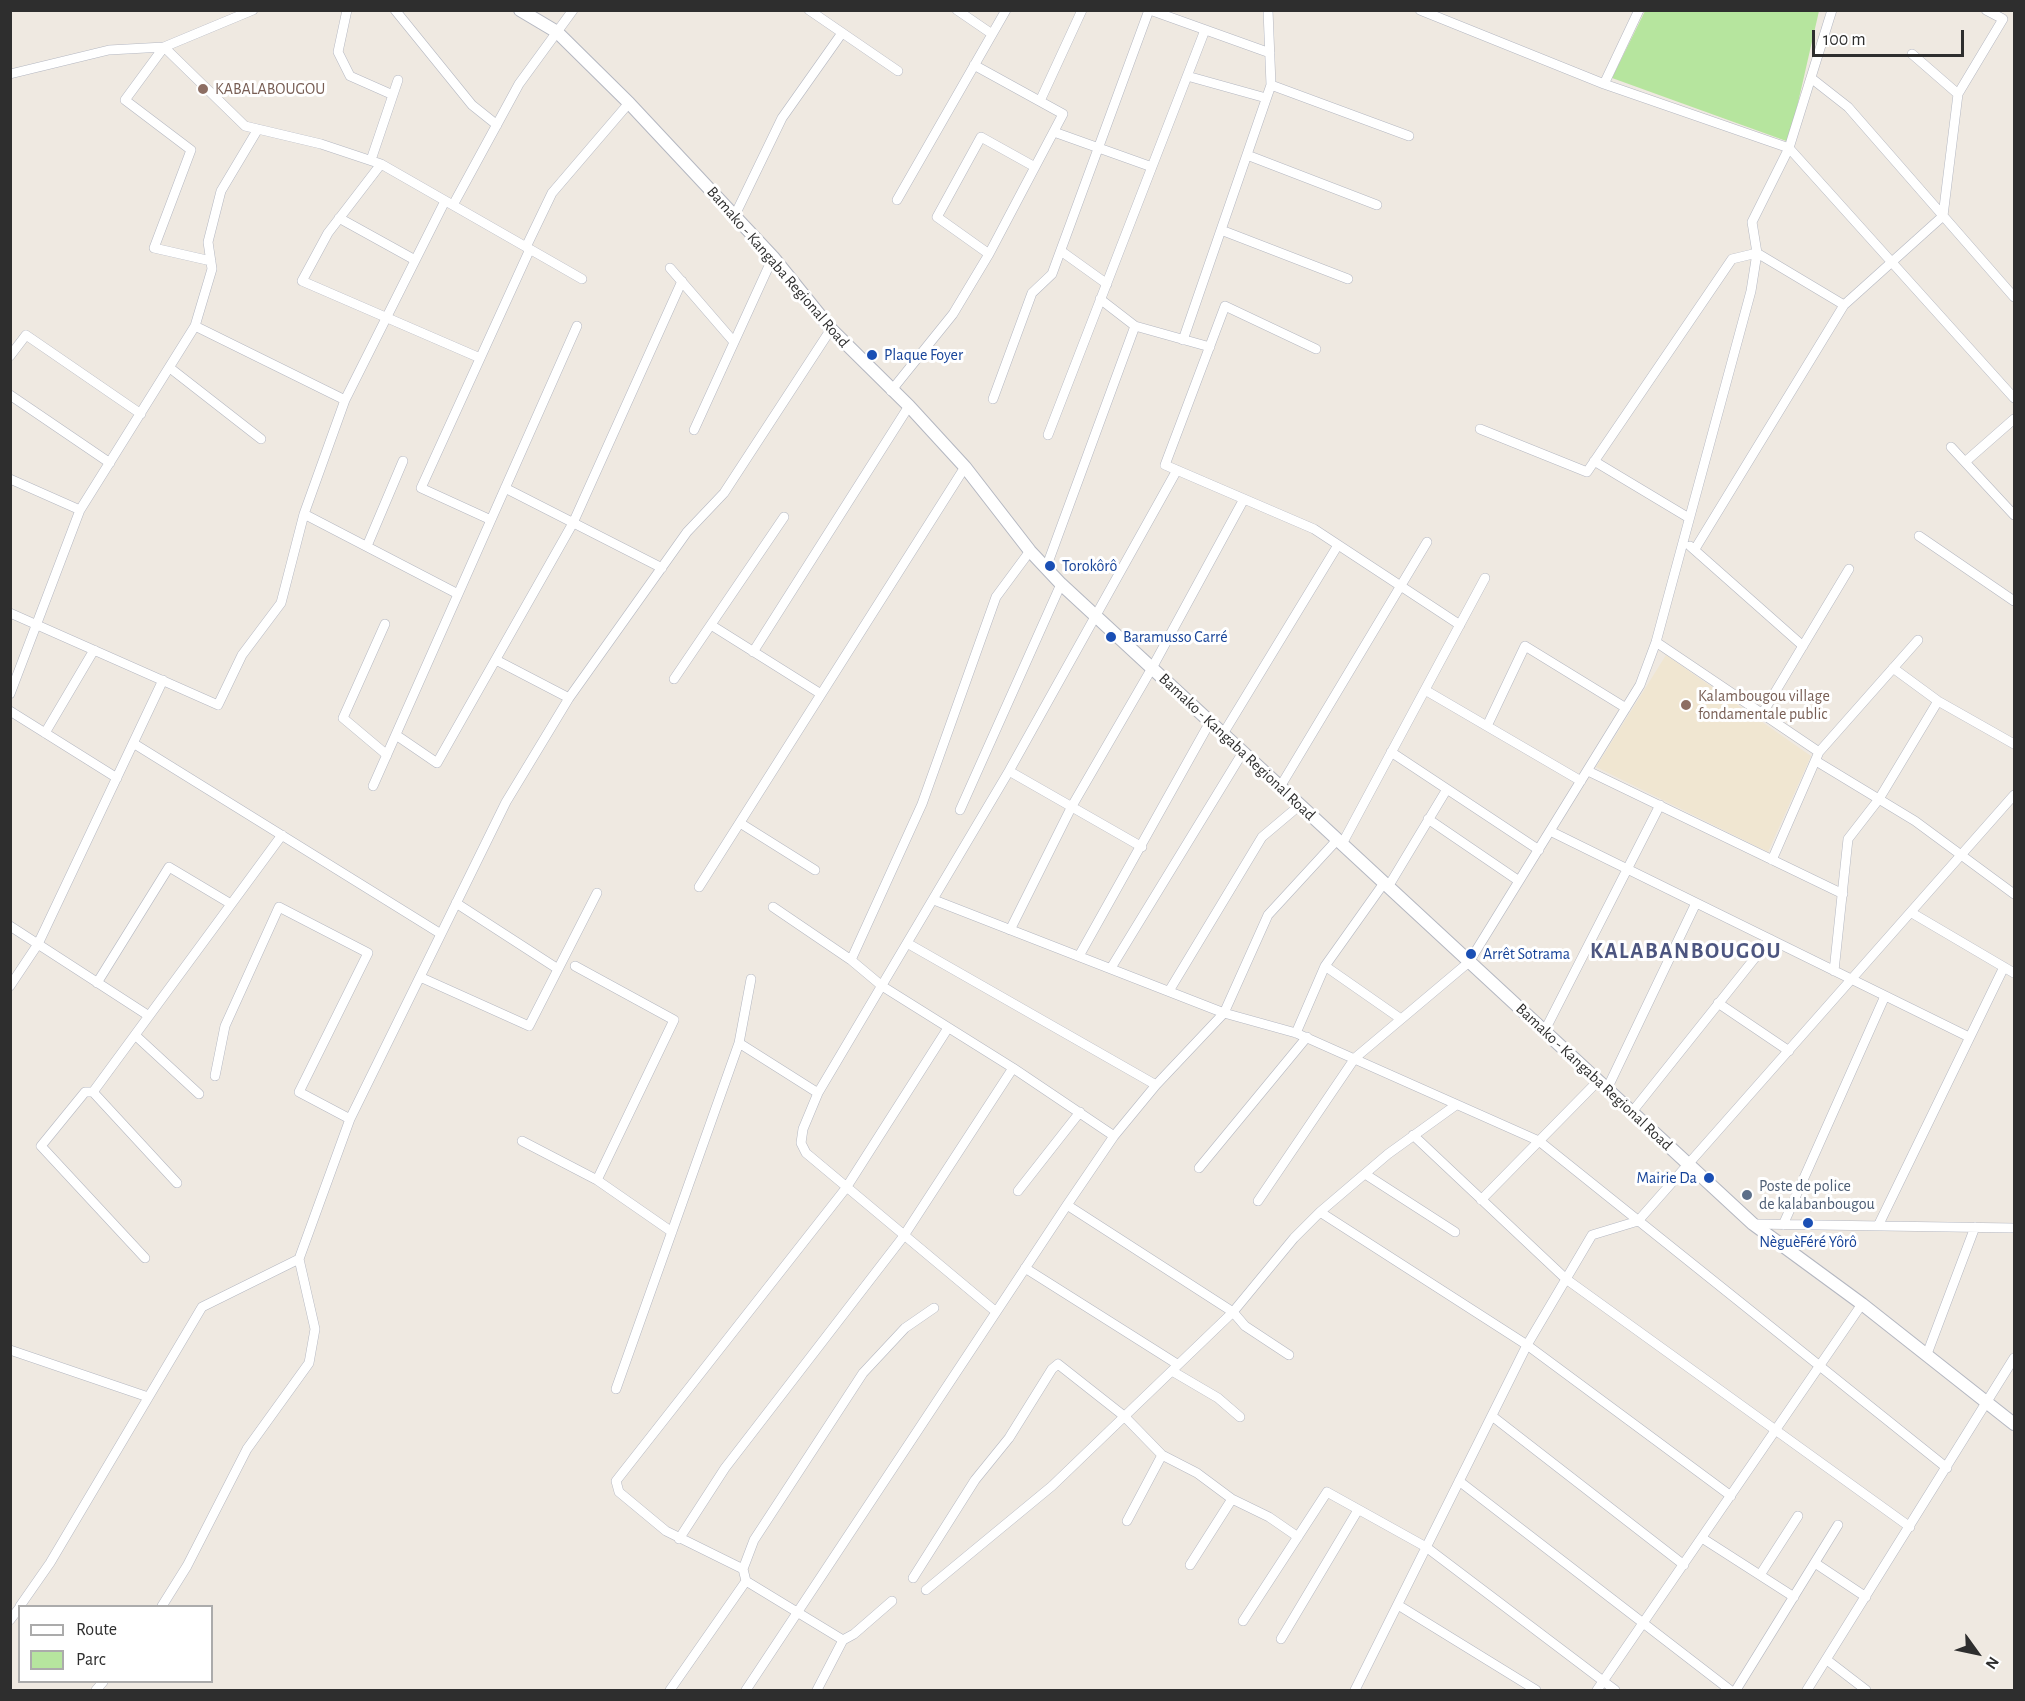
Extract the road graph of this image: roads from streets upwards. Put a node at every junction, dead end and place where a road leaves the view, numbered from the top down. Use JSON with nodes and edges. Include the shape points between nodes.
{"nodes":[{"id":1,"x":253,"y":10,"type":"edge"},
{"id":2,"x":347,"y":10,"type":"edge"},
{"id":3,"x":395,"y":10,"type":"edge"},
{"id":4,"x":520,"y":10,"type":"edge"},
{"id":5,"x":573,"y":10,"type":"edge"},
{"id":6,"x":809,"y":10,"type":"edge"},
{"id":7,"x":957,"y":10,"type":"edge"},
{"id":8,"x":1006,"y":10,"type":"edge"},
{"id":9,"x":1082,"y":10,"type":"edge"},
{"id":10,"x":1150,"y":10,"type":"edge"},
{"id":11,"x":1268,"y":10,"type":"edge"},
{"id":12,"x":1420,"y":10,"type":"edge"},
{"id":13,"x":1639,"y":10,"type":"edge"},
{"id":14,"x":1832,"y":10,"type":"edge"},
{"id":15,"x":1988,"y":11,"type":"edge"},
{"id":16,"x":1443,"y":15,"type":"edge"},
{"id":17,"x":1205,"y":30,"type":"junction"},
{"id":18,"x":557,"y":32,"type":"junction"},
{"id":19,"x":842,"y":33,"type":"junction"},
{"id":20,"x":992,"y":34,"type":"junction"},
{"id":21,"x":164,"y":47,"type":"junction"},
{"id":22,"x":1270,"y":52,"type":"junction"},
{"id":23,"x":1912,"y":54,"type":"dead end"},
{"id":24,"x":974,"y":65,"type":"junction"},
{"id":25,"x":898,"y":71,"type":"dead end"},
{"id":26,"x":10,"y":74,"type":"edge"},
{"id":27,"x":1187,"y":76,"type":"junction"},
{"id":28,"x":1811,"y":78,"type":"junction"},
{"id":29,"x":398,"y":80,"type":"dead end"},
{"id":30,"x":1604,"y":84,"type":"junction"},
{"id":31,"x":1271,"y":85,"type":"junction"},
{"id":32,"x":1958,"y":94,"type":"junction"},
{"id":33,"x":393,"y":95,"type":"junction"},
{"id":34,"x":1266,"y":98,"type":"junction"},
{"id":35,"x":1040,"y":101,"type":"junction"},
{"id":36,"x":629,"y":103,"type":"junction"},
{"id":37,"x":497,"y":125,"type":"junction"},
{"id":38,"x":258,"y":129,"type":"junction"},
{"id":39,"x":1053,"y":132,"type":"junction"},
{"id":40,"x":1408,"y":136,"type":"dead end"},
{"id":41,"x":1099,"y":148,"type":"junction"},
{"id":42,"x":1790,"y":148,"type":"junction"},
{"id":43,"x":1247,"y":155,"type":"junction"},
{"id":44,"x":371,"y":160,"type":"junction"},
{"id":45,"x":381,"y":164,"type":"junction"},
{"id":46,"x":1035,"y":167,"type":"junction"},
{"id":47,"x":1152,"y":167,"type":"junction"},
{"id":48,"x":897,"y":200,"type":"dead end"},
{"id":49,"x":449,"y":203,"type":"junction"},
{"id":50,"x":1377,"y":205,"type":"dead end"},
{"id":51,"x":735,"y":215,"type":"junction"},
{"id":52,"x":1942,"y":216,"type":"junction"},
{"id":53,"x":339,"y":218,"type":"junction"},
{"id":54,"x":1221,"y":230,"type":"junction"},
{"id":55,"x":528,"y":248,"type":"junction"},
{"id":56,"x":1061,"y":251,"type":"junction"},
{"id":57,"x":1757,"y":253,"type":"junction"},
{"id":58,"x":989,"y":254,"type":"junction"},
{"id":59,"x":773,"y":257,"type":"junction"},
{"id":60,"x":416,"y":260,"type":"junction"},
{"id":61,"x":211,"y":261,"type":"junction"},
{"id":62,"x":1891,"y":261,"type":"junction"},
{"id":63,"x":670,"y":268,"type":"dead end"},
{"id":64,"x":582,"y":279,"type":"dead end"},
{"id":65,"x":1348,"y":279,"type":"dead end"},
{"id":66,"x":681,"y":281,"type":"junction"},
{"id":67,"x":1107,"y":284,"type":"junction"},
{"id":68,"x":2014,"y":297,"type":"edge"},
{"id":69,"x":1100,"y":300,"type":"junction"},
{"id":70,"x":1844,"y":305,"type":"junction"},
{"id":71,"x":386,"y":318,"type":"junction"},
{"id":72,"x":195,"y":326,"type":"junction"},
{"id":73,"x":1135,"y":326,"type":"junction"},
{"id":74,"x":577,"y":327,"type":"dead end"},
{"id":75,"x":831,"y":329,"type":"junction"},
{"id":76,"x":1183,"y":340,"type":"junction"},
{"id":77,"x":734,"y":342,"type":"junction"},
{"id":78,"x":1210,"y":347,"type":"junction"},
{"id":79,"x":1316,"y":349,"type":"dead end"},
{"id":80,"x":10,"y":356,"type":"edge"},
{"id":81,"x":480,"y":358,"type":"junction"},
{"id":82,"x":170,"y":368,"type":"junction"},
{"id":83,"x":891,"y":391,"type":"junction"},
{"id":84,"x":10,"y":395,"type":"edge"},
{"id":85,"x":2014,"y":398,"type":"edge"},
{"id":86,"x":993,"y":399,"type":"dead end"},
{"id":87,"x":345,"y":400,"type":"junction"},
{"id":88,"x":909,"y":406,"type":"junction"},
{"id":89,"x":141,"y":414,"type":"junction"},
{"id":90,"x":2014,"y":419,"type":"edge"},
{"id":91,"x":1480,"y":429,"type":"dead end"},
{"id":92,"x":694,"y":430,"type":"dead end"},
{"id":93,"x":1048,"y":435,"type":"dead end"},
{"id":94,"x":261,"y":439,"type":"dead end"},
{"id":95,"x":1951,"y":447,"type":"dead end"},
{"id":96,"x":403,"y":461,"type":"dead end"},
{"id":97,"x":1594,"y":461,"type":"junction"},
{"id":98,"x":1965,"y":462,"type":"junction"},
{"id":99,"x":110,"y":463,"type":"junction"},
{"id":100,"x":965,"y":467,"type":"junction"},
{"id":101,"x":1177,"y":470,"type":"junction"},
{"id":102,"x":10,"y":479,"type":"edge"},
{"id":103,"x":506,"y":488,"type":"junction"},
{"id":104,"x":1245,"y":499,"type":"junction"},
{"id":105,"x":80,"y":510,"type":"junction"},
{"id":106,"x":304,"y":514,"type":"junction"},
{"id":107,"x":2014,"y":515,"type":"edge"},
{"id":108,"x":784,"y":517,"type":"dead end"},
{"id":109,"x":1689,"y":518,"type":"junction"},
{"id":110,"x":491,"y":520,"type":"junction"},
{"id":111,"x":573,"y":523,"type":"junction"},
{"id":112,"x":1919,"y":537,"type":"dead end"},
{"id":113,"x":1684,"y":540,"type":"junction"},
{"id":114,"x":1428,"y":542,"type":"dead end"},
{"id":115,"x":1338,"y":545,"type":"junction"},
{"id":116,"x":367,"y":546,"type":"junction"},
{"id":117,"x":1695,"y":549,"type":"junction"},
{"id":118,"x":1030,"y":551,"type":"junction"},
{"id":119,"x":662,"y":568,"type":"junction"},
{"id":120,"x":1046,"y":568,"type":"junction"},
{"id":121,"x":1849,"y":570,"type":"dead end"},
{"id":122,"x":1485,"y":578,"type":"dead end"},
{"id":123,"x":1061,"y":584,"type":"junction"},
{"id":124,"x":1401,"y":586,"type":"junction"},
{"id":125,"x":458,"y":594,"type":"junction"},
{"id":126,"x":2014,"y":601,"type":"edge"},
{"id":127,"x":10,"y":613,"type":"edge"},
{"id":128,"x":1096,"y":616,"type":"junction"},
{"id":129,"x":36,"y":624,"type":"junction"},
{"id":130,"x":385,"y":624,"type":"dead end"},
{"id":131,"x":711,"y":625,"type":"junction"},
{"id":132,"x":1460,"y":625,"type":"junction"},
{"id":133,"x":1918,"y":640,"type":"dead end"},
{"id":134,"x":1656,"y":642,"type":"junction"},
{"id":135,"x":1803,"y":646,"type":"junction"},
{"id":136,"x":94,"y":650,"type":"junction"},
{"id":137,"x":753,"y":652,"type":"junction"},
{"id":138,"x":496,"y":660,"type":"junction"},
{"id":139,"x":1152,"y":668,"type":"junction"},
{"id":140,"x":1893,"y":668,"type":"junction"},
{"id":141,"x":674,"y":679,"type":"dead end"},
{"id":142,"x":163,"y":680,"type":"junction"},
{"id":143,"x":1425,"y":690,"type":"junction"},
{"id":144,"x":10,"y":694,"type":"edge"},
{"id":145,"x":821,"y":694,"type":"junction"},
{"id":146,"x":569,"y":698,"type":"junction"},
{"id":147,"x":1938,"y":701,"type":"junction"},
{"id":148,"x":1626,"y":708,"type":"junction"},
{"id":149,"x":10,"y":711,"type":"edge"},
{"id":150,"x":1762,"y":714,"type":"junction"},
{"id":151,"x":1210,"y":722,"type":"junction"},
{"id":152,"x":1487,"y":726,"type":"junction"},
{"id":153,"x":45,"y":733,"type":"junction"},
{"id":154,"x":396,"y":735,"type":"junction"},
{"id":155,"x":1223,"y":735,"type":"junction"},
{"id":156,"x":133,"y":743,"type":"junction"},
{"id":157,"x":2014,"y":744,"type":"edge"},
{"id":158,"x":1243,"y":752,"type":"junction"},
{"id":159,"x":1391,"y":752,"type":"junction"},
{"id":160,"x":387,"y":754,"type":"junction"},
{"id":161,"x":1818,"y":756,"type":"junction"},
{"id":162,"x":1009,"y":771,"type":"junction"},
{"id":163,"x":1588,"y":771,"type":"junction"},
{"id":164,"x":117,"y":778,"type":"junction"},
{"id":165,"x":1581,"y":781,"type":"junction"},
{"id":166,"x":373,"y":786,"type":"dead end"},
{"id":167,"x":1280,"y":787,"type":"junction"},
{"id":168,"x":1447,"y":789,"type":"junction"},
{"id":169,"x":2014,"y":795,"type":"edge"},
{"id":170,"x":1879,"y":799,"type":"junction"},
{"id":171,"x":1300,"y":805,"type":"junction"},
{"id":172,"x":1072,"y":806,"type":"junction"},
{"id":173,"x":1660,"y":806,"type":"junction"},
{"id":174,"x":960,"y":810,"type":"dead end"},
{"id":175,"x":1428,"y":819,"type":"junction"},
{"id":176,"x":740,"y":823,"type":"junction"},
{"id":177,"x":1550,"y":831,"type":"junction"},
{"id":178,"x":282,"y":835,"type":"junction"},
{"id":179,"x":1340,"y":842,"type":"junction"},
{"id":180,"x":1142,"y":847,"type":"junction"},
{"id":181,"x":1539,"y":850,"type":"junction"},
{"id":182,"x":1963,"y":856,"type":"junction"},
{"id":183,"x":1773,"y":860,"type":"junction"},
{"id":184,"x":1627,"y":869,"type":"junction"},
{"id":185,"x":815,"y":870,"type":"dead end"},
{"id":186,"x":1520,"y":881,"type":"junction"},
{"id":187,"x":1386,"y":885,"type":"junction"},
{"id":188,"x":699,"y":887,"type":"dead end"},
{"id":189,"x":597,"y":893,"type":"dead end"},
{"id":190,"x":1843,"y":894,"type":"junction"},
{"id":191,"x":2014,"y":894,"type":"edge"},
{"id":192,"x":934,"y":900,"type":"junction"},
{"id":193,"x":231,"y":903,"type":"junction"},
{"id":194,"x":456,"y":903,"type":"junction"},
{"id":195,"x":1696,"y":903,"type":"junction"},
{"id":196,"x":773,"y":907,"type":"dead end"},
{"id":197,"x":1912,"y":913,"type":"junction"},
{"id":198,"x":10,"y":926,"type":"edge"},
{"id":199,"x":1010,"y":930,"type":"junction"},
{"id":200,"x":441,"y":934,"type":"junction"},
{"id":201,"x":1770,"y":939,"type":"junction"},
{"id":202,"x":38,"y":944,"type":"junction"},
{"id":203,"x":907,"y":944,"type":"junction"},
{"id":204,"x":1079,"y":956,"type":"junction"},
{"id":205,"x":851,"y":960,"type":"junction"},
{"id":206,"x":1469,"y":962,"type":"junction"},
{"id":207,"x":575,"y":966,"type":"dead end"},
{"id":208,"x":1325,"y":966,"type":"junction"},
{"id":209,"x":2004,"y":967,"type":"junction"},
{"id":210,"x":558,"y":969,"type":"junction"},
{"id":211,"x":1111,"y":969,"type":"junction"},
{"id":212,"x":1834,"y":971,"type":"junction"},
{"id":213,"x":2014,"y":973,"type":"edge"},
{"id":214,"x":420,"y":976,"type":"junction"},
{"id":215,"x":751,"y":979,"type":"dead end"},
{"id":216,"x":1852,"y":980,"type":"junction"},
{"id":217,"x":97,"y":982,"type":"junction"},
{"id":218,"x":10,"y":986,"type":"edge"},
{"id":219,"x":882,"y":986,"type":"junction"},
{"id":220,"x":1169,"y":991,"type":"junction"},
{"id":221,"x":1885,"y":996,"type":"junction"},
{"id":222,"x":1718,"y":1003,"type":"junction"},
{"id":223,"x":1224,"y":1013,"type":"junction"},
{"id":224,"x":149,"y":1016,"type":"junction"},
{"id":225,"x":1401,"y":1019,"type":"junction"},
{"id":226,"x":948,"y":1028,"type":"junction"},
{"id":227,"x":1544,"y":1032,"type":"junction"},
{"id":228,"x":1296,"y":1033,"type":"junction"},
{"id":229,"x":135,"y":1035,"type":"junction"},
{"id":230,"x":1969,"y":1037,"type":"junction"},
{"id":231,"x":1307,"y":1038,"type":"junction"},
{"id":232,"x":739,"y":1043,"type":"junction"},
{"id":233,"x":1790,"y":1051,"type":"junction"},
{"id":234,"x":1354,"y":1058,"type":"junction"},
{"id":235,"x":1013,"y":1068,"type":"junction"},
{"id":236,"x":214,"y":1076,"type":"dead end"},
{"id":237,"x":1156,"y":1085,"type":"junction"},
{"id":238,"x":1602,"y":1085,"type":"junction"},
{"id":239,"x":93,"y":1092,"type":"junction"},
{"id":240,"x":818,"y":1093,"type":"junction"},
{"id":241,"x":199,"y":1094,"type":"dead end"},
{"id":242,"x":1456,"y":1105,"type":"junction"},
{"id":243,"x":1080,"y":1112,"type":"junction"},
{"id":244,"x":1632,"y":1113,"type":"junction"},
{"id":245,"x":350,"y":1119,"type":"junction"},
{"id":246,"x":1413,"y":1135,"type":"junction"},
{"id":247,"x":1114,"y":1136,"type":"junction"},
{"id":248,"x":522,"y":1141,"type":"dead end"},
{"id":249,"x":1539,"y":1141,"type":"junction"},
{"id":250,"x":1688,"y":1165,"type":"junction"},
{"id":251,"x":1199,"y":1168,"type":"dead end"},
{"id":252,"x":1365,"y":1174,"type":"junction"},
{"id":253,"x":597,"y":1180,"type":"junction"},
{"id":254,"x":177,"y":1183,"type":"dead end"},
{"id":255,"x":846,"y":1188,"type":"junction"},
{"id":256,"x":1018,"y":1191,"type":"dead end"},
{"id":257,"x":1481,"y":1200,"type":"junction"},
{"id":258,"x":1258,"y":1201,"type":"dead end"},
{"id":259,"x":1067,"y":1205,"type":"junction"},
{"id":260,"x":1320,"y":1212,"type":"junction"},
{"id":261,"x":1638,"y":1221,"type":"junction"},
{"id":262,"x":1753,"y":1224,"type":"junction"},
{"id":263,"x":1783,"y":1225,"type":"junction"},
{"id":264,"x":1878,"y":1226,"type":"junction"},
{"id":265,"x":1975,"y":1227,"type":"junction"},
{"id":266,"x":2014,"y":1228,"type":"edge"},
{"id":267,"x":672,"y":1232,"type":"junction"},
{"id":268,"x":1455,"y":1232,"type":"dead end"},
{"id":269,"x":903,"y":1237,"type":"junction"},
{"id":270,"x":145,"y":1258,"type":"dead end"},
{"id":271,"x":299,"y":1259,"type":"junction"},
{"id":272,"x":1025,"y":1268,"type":"junction"},
{"id":273,"x":1566,"y":1279,"type":"junction"},
{"id":274,"x":1862,"y":1304,"type":"junction"},
{"id":275,"x":934,"y":1308,"type":"dead end"},
{"id":276,"x":995,"y":1311,"type":"junction"},
{"id":277,"x":1233,"y":1312,"type":"junction"},
{"id":278,"x":1527,"y":1345,"type":"junction"},
{"id":279,"x":10,"y":1350,"type":"edge"},
{"id":280,"x":1927,"y":1354,"type":"junction"},
{"id":281,"x":1289,"y":1355,"type":"dead end"},
{"id":282,"x":2014,"y":1358,"type":"edge"},
{"id":283,"x":1820,"y":1366,"type":"junction"},
{"id":284,"x":1174,"y":1368,"type":"junction"},
{"id":285,"x":616,"y":1389,"type":"dead end"},
{"id":286,"x":148,"y":1397,"type":"junction"},
{"id":287,"x":1985,"y":1402,"type":"junction"},
{"id":288,"x":1124,"y":1416,"type":"junction"},
{"id":289,"x":1492,"y":1416,"type":"junction"},
{"id":290,"x":1240,"y":1418,"type":"dead end"},
{"id":291,"x":2014,"y":1424,"type":"edge"},
{"id":292,"x":1776,"y":1430,"type":"junction"},
{"id":293,"x":1162,"y":1455,"type":"junction"},
{"id":294,"x":1947,"y":1468,"type":"junction"},
{"id":295,"x":1459,"y":1480,"type":"junction"},
{"id":296,"x":1731,"y":1496,"type":"junction"},
{"id":297,"x":1232,"y":1498,"type":"junction"},
{"id":298,"x":1358,"y":1510,"type":"junction"},
{"id":299,"x":1797,"y":1516,"type":"dead end"},
{"id":300,"x":1127,"y":1521,"type":"dead end"},
{"id":301,"x":1838,"y":1525,"type":"dead end"},
{"id":302,"x":1910,"y":1527,"type":"junction"},
{"id":303,"x":1298,"y":1538,"type":"junction"},
{"id":304,"x":1702,"y":1538,"type":"junction"},
{"id":305,"x":679,"y":1539,"type":"junction"},
{"id":306,"x":1426,"y":1547,"type":"junction"},
{"id":307,"x":1815,"y":1563,"type":"junction"},
{"id":308,"x":1684,"y":1564,"type":"junction"},
{"id":309,"x":1190,"y":1565,"type":"dead end"},
{"id":310,"x":743,"y":1569,"type":"junction"},
{"id":311,"x":1760,"y":1575,"type":"junction"},
{"id":312,"x":913,"y":1578,"type":"dead end"},
{"id":313,"x":746,"y":1581,"type":"junction"},
{"id":314,"x":926,"y":1590,"type":"dead end"},
{"id":315,"x":1794,"y":1597,"type":"junction"},
{"id":316,"x":1866,"y":1597,"type":"junction"},
{"id":317,"x":892,"y":1601,"type":"dead end"},
{"id":318,"x":21,"y":1605,"type":"edge"},
{"id":319,"x":163,"y":1605,"type":"edge"},
{"id":320,"x":1398,"y":1605,"type":"junction"},
{"id":321,"x":799,"y":1612,"type":"junction"},
{"id":322,"x":1243,"y":1621,"type":"dead end"},
{"id":323,"x":1642,"y":1625,"type":"junction"},
{"id":324,"x":1281,"y":1639,"type":"dead end"},
{"id":325,"x":843,"y":1640,"type":"junction"},
{"id":326,"x":1827,"y":1660,"type":"junction"},
{"id":327,"x":1603,"y":1682,"type":"junction"},
{"id":328,"x":670,"y":1690,"type":"edge"},
{"id":329,"x":746,"y":1690,"type":"edge"},
{"id":330,"x":817,"y":1690,"type":"edge"},
{"id":331,"x":1355,"y":1690,"type":"edge"},
{"id":332,"x":1536,"y":1690,"type":"edge"},
{"id":333,"x":1597,"y":1690,"type":"edge"},
{"id":334,"x":1615,"y":1690,"type":"edge"},
{"id":335,"x":1730,"y":1690,"type":"edge"},
{"id":336,"x":1736,"y":1690,"type":"edge"},
{"id":337,"x":1807,"y":1690,"type":"edge"},
{"id":338,"x":1866,"y":1690,"type":"edge"}],
"edges":[{"from":1,"to":21,"type":"street"},
{"from":2,"to":33,"type":"street","via":[[338,52],[350,76]]},
{"from":3,"to":37,"type":"street","via":[[471,105]]},
{"from":4,"to":18,"type":"street","name":"Bamako - Kangaba Regional Road"},
{"from":5,"to":18,"type":"street"},
{"from":6,"to":19,"type":"street"},
{"from":7,"to":20,"type":"street"},
{"from":8,"to":20,"type":"street"},
{"from":9,"to":35,"type":"street"},
{"from":10,"to":17,"type":"street"},
{"from":10,"to":41,"type":"street"},
{"from":11,"to":22,"type":"street"},
{"from":12,"to":16,"type":"street"},
{"from":13,"to":30,"type":"street"},
{"from":14,"to":28,"type":"street"},
{"from":15,"to":32,"type":"street","via":[[2002,19]]},
{"from":16,"to":30,"type":"street"},
{"from":17,"to":22,"type":"street"},
{"from":17,"to":27,"type":"street"},
{"from":18,"to":36,"type":"street","name":"Bamako - Kangaba Regional Road"},
{"from":18,"to":37,"type":"street","via":[[519,84]]},
{"from":19,"to":25,"type":"street"},
{"from":19,"to":51,"type":"street","via":[[782,118]]},
{"from":20,"to":24,"type":"street"},
{"from":21,"to":26,"type":"street","via":[[110,50]]},
{"from":21,"to":38,"type":"street","via":[[245,126]]},
{"from":21,"to":61,"type":"street","via":[[125,100],[191,150],[154,248]]},
{"from":22,"to":31,"type":"street"},
{"from":23,"to":32,"type":"street"},
{"from":24,"to":35,"type":"street"},
{"from":24,"to":48,"type":"street"},
{"from":27,"to":34,"type":"street"},
{"from":27,"to":47,"type":"street"},
{"from":28,"to":42,"type":"street"},
{"from":28,"to":52,"type":"street","via":[[1848,107]]},
{"from":29,"to":33,"type":"street"},
{"from":30,"to":42,"type":"street"},
{"from":31,"to":34,"type":"street"},
{"from":31,"to":40,"type":"street"},
{"from":32,"to":52,"type":"street"},
{"from":33,"to":44,"type":"street"},
{"from":34,"to":43,"type":"street"},
{"from":35,"to":39,"type":"street","via":[[1063,114]]},
{"from":36,"to":51,"type":"street","name":"Bamako - Kangaba Regional Road"},
{"from":36,"to":55,"type":"street","via":[[552,193]]},
{"from":37,"to":49,"type":"street"},
{"from":38,"to":44,"type":"street"},
{"from":38,"to":61,"type":"street","via":[[221,190],[208,242]]},
{"from":39,"to":41,"type":"street"},
{"from":39,"to":46,"type":"street"},
{"from":41,"to":47,"type":"street"},
{"from":41,"to":56,"type":"street"},
{"from":42,"to":57,"type":"street","via":[[1752,222]]},
{"from":42,"to":62,"type":"street"},
{"from":43,"to":50,"type":"street"},
{"from":43,"to":54,"type":"street"},
{"from":44,"to":45,"type":"street"},
{"from":45,"to":49,"type":"street"},
{"from":45,"to":53,"type":"street"},
{"from":46,"to":58,"type":"street"},
{"from":46,"to":58,"type":"street","via":[[981,136],[937,217]]},
{"from":47,"to":67,"type":"street"},
{"from":49,"to":55,"type":"street"},
{"from":49,"to":60,"type":"street"},
{"from":51,"to":59,"type":"street","name":"Bamako - Kangaba Regional Road"},
{"from":52,"to":62,"type":"street"},
{"from":52,"to":68,"type":"street"},
{"from":53,"to":60,"type":"street"},
{"from":53,"to":71,"type":"street","via":[[302,281]]},
{"from":54,"to":65,"type":"street"},
{"from":54,"to":76,"type":"street"},
{"from":55,"to":64,"type":"street"},
{"from":55,"to":81,"type":"street"},
{"from":56,"to":67,"type":"street"},
{"from":56,"to":86,"type":"street","via":[[1052,274],[1032,293]]},
{"from":57,"to":70,"type":"street"},
{"from":57,"to":97,"type":"street","via":[[1732,259]]},
{"from":57,"to":109,"type":"street","via":[[1751,291]]},
{"from":58,"to":83,"type":"street","via":[[953,314]]},
{"from":59,"to":75,"type":"street","name":"Bamako - Kangaba Regional Road"},
{"from":59,"to":77,"type":"street"},
{"from":60,"to":71,"type":"street"},
{"from":61,"to":72,"type":"street"},
{"from":62,"to":70,"type":"street"},
{"from":62,"to":85,"type":"street"},
{"from":63,"to":66,"type":"street"},
{"from":66,"to":77,"type":"street"},
{"from":66,"to":111,"type":"street"},
{"from":67,"to":69,"type":"street"},
{"from":69,"to":73,"type":"street"},
{"from":69,"to":93,"type":"street"},
{"from":70,"to":117,"type":"street"},
{"from":71,"to":81,"type":"street"},
{"from":71,"to":87,"type":"street"},
{"from":72,"to":82,"type":"street"},
{"from":72,"to":87,"type":"street"},
{"from":73,"to":76,"type":"street"},
{"from":73,"to":120,"type":"street"},
{"from":74,"to":103,"type":"street"},
{"from":75,"to":83,"type":"street","name":"Bamako - Kangaba Regional Road"},
{"from":75,"to":119,"type":"street","via":[[724,493],[687,532]]},
{"from":76,"to":78,"type":"street"},
{"from":77,"to":92,"type":"street"},
{"from":78,"to":79,"type":"street","via":[[1225,306]]},
{"from":78,"to":101,"type":"street","via":[[1165,465]]},
{"from":80,"to":89,"type":"street","via":[[26,335]]},
{"from":81,"to":110,"type":"street","via":[[420,488]]},
{"from":82,"to":89,"type":"street"},
{"from":82,"to":94,"type":"street"},
{"from":83,"to":88,"type":"street","name":"Bamako - Kangaba Regional Road"},
{"from":84,"to":99,"type":"street"},
{"from":87,"to":106,"type":"street"},
{"from":88,"to":100,"type":"street","name":"Bamako - Kangaba Regional Road"},
{"from":88,"to":137,"type":"street"},
{"from":89,"to":99,"type":"street"},
{"from":90,"to":98,"type":"street"},
{"from":91,"to":97,"type":"street","via":[[1587,472]]},
{"from":95,"to":98,"type":"street"},
{"from":96,"to":116,"type":"street"},
{"from":97,"to":109,"type":"street"},
{"from":98,"to":107,"type":"street"},
{"from":99,"to":105,"type":"street"},
{"from":100,"to":118,"type":"street","name":"Bamako - Kangaba Regional Road"},
{"from":100,"to":145,"type":"street"},
{"from":101,"to":104,"type":"street"},
{"from":101,"to":128,"type":"street"},
{"from":102,"to":105,"type":"street"},
{"from":103,"to":110,"type":"street"},
{"from":103,"to":111,"type":"street"},
{"from":104,"to":115,"type":"street","via":[[1314,529]]},
{"from":104,"to":139,"type":"street"},
{"from":105,"to":129,"type":"street"},
{"from":106,"to":116,"type":"street"},
{"from":106,"to":142,"type":"street","via":[[281,603],[242,655],[218,705]]},
{"from":108,"to":131,"type":"street"},
{"from":109,"to":113,"type":"street"},
{"from":110,"to":125,"type":"street"},
{"from":111,"to":119,"type":"street"},
{"from":111,"to":138,"type":"street"},
{"from":112,"to":126,"type":"street"},
{"from":113,"to":117,"type":"street"},
{"from":113,"to":134,"type":"street"},
{"from":114,"to":124,"type":"street"},
{"from":115,"to":124,"type":"street"},
{"from":115,"to":155,"type":"street"},
{"from":116,"to":125,"type":"street"},
{"from":117,"to":135,"type":"street"},
{"from":118,"to":120,"type":"street","name":"Bamako - Kangaba Regional Road"},
{"from":118,"to":205,"type":"street","via":[[996,597],[922,804]]},
{"from":119,"to":146,"type":"street"},
{"from":120,"to":123,"type":"street","name":"Bamako - Kangaba Regional Road"},
{"from":121,"to":135,"type":"street"},
{"from":122,"to":132,"type":"street"},
{"from":123,"to":128,"type":"street","name":"Bamako - Kangaba Regional Road"},
{"from":123,"to":174,"type":"street"},
{"from":124,"to":132,"type":"street"},
{"from":124,"to":167,"type":"street"},
{"from":125,"to":154,"type":"street"},
{"from":127,"to":129,"type":"street"},
{"from":128,"to":139,"type":"street","name":"Bamako - Kangaba Regional Road"},
{"from":128,"to":162,"type":"street"},
{"from":129,"to":136,"type":"street"},
{"from":129,"to":144,"type":"street"},
{"from":130,"to":160,"type":"street","via":[[343,718]]},
{"from":131,"to":137,"type":"street"},
{"from":131,"to":141,"type":"street"},
{"from":132,"to":143,"type":"street"},
{"from":133,"to":140,"type":"street"},
{"from":134,"to":148,"type":"street","via":[[1641,685]]},
{"from":134,"to":150,"type":"street"},
{"from":135,"to":150,"type":"street"},
{"from":136,"to":142,"type":"street"},
{"from":136,"to":153,"type":"street"},
{"from":137,"to":145,"type":"street"},
{"from":138,"to":146,"type":"street"},
{"from":138,"to":154,"type":"street","via":[[437,763]]},
{"from":139,"to":151,"type":"street","name":"Bamako - Kangaba Regional Road"},
{"from":139,"to":172,"type":"street"},
{"from":140,"to":147,"type":"street"},
{"from":140,"to":161,"type":"street"},
{"from":142,"to":156,"type":"street"},
{"from":143,"to":152,"type":"street"},
{"from":143,"to":159,"type":"street"},
{"from":145,"to":176,"type":"street"},
{"from":146,"to":194,"type":"street","via":[[506,802]]},
{"from":147,"to":157,"type":"street"},
{"from":147,"to":170,"type":"street"},
{"from":148,"to":152,"type":"street","via":[[1525,646]]},
{"from":148,"to":163,"type":"street"},
{"from":149,"to":153,"type":"street"},
{"from":150,"to":161,"type":"street"},
{"from":151,"to":155,"type":"street","name":"Bamako - Kangaba Regional Road"},
{"from":151,"to":180,"type":"street"},
{"from":152,"to":165,"type":"street"},
{"from":153,"to":164,"type":"street"},
{"from":154,"to":160,"type":"street"},
{"from":155,"to":158,"type":"street","name":"Bamako - Kangaba Regional Road"},
{"from":156,"to":164,"type":"street"},
{"from":156,"to":178,"type":"street"},
{"from":158,"to":167,"type":"street","name":"Bamako - Kangaba Regional Road"},
{"from":158,"to":211,"type":"street"},
{"from":159,"to":168,"type":"street"},
{"from":159,"to":179,"type":"street"},
{"from":160,"to":166,"type":"street"},
{"from":161,"to":170,"type":"street"},
{"from":161,"to":183,"type":"street"},
{"from":162,"to":172,"type":"street"},
{"from":162,"to":192,"type":"street"},
{"from":163,"to":165,"type":"street"},
{"from":163,"to":173,"type":"street"},
{"from":164,"to":202,"type":"street"},
{"from":165,"to":177,"type":"street"},
{"from":167,"to":171,"type":"street","name":"Bamako - Kangaba Regional Road"},
{"from":168,"to":175,"type":"street"},
{"from":168,"to":181,"type":"street"},
{"from":169,"to":182,"type":"street"},
{"from":170,"to":182,"type":"street"},
{"from":170,"to":190,"type":"street","via":[[1848,839]]},
{"from":171,"to":179,"type":"street","name":"Bamako - Kangaba Regional Road"},
{"from":171,"to":220,"type":"street","via":[[1262,837]]},
{"from":172,"to":180,"type":"street"},
{"from":172,"to":199,"type":"street"},
{"from":173,"to":183,"type":"street"},
{"from":173,"to":184,"type":"street"},
{"from":175,"to":186,"type":"street"},
{"from":175,"to":187,"type":"street"},
{"from":176,"to":185,"type":"street"},
{"from":176,"to":188,"type":"street"},
{"from":177,"to":181,"type":"street"},
{"from":177,"to":184,"type":"street"},
{"from":178,"to":193,"type":"street"},
{"from":178,"to":200,"type":"street"},
{"from":179,"to":187,"type":"street","name":"Bamako - Kangaba Regional Road"},
{"from":179,"to":223,"type":"street","via":[[1268,915]]},
{"from":180,"to":204,"type":"street"},
{"from":181,"to":186,"type":"street"},
{"from":182,"to":191,"type":"street"},
{"from":182,"to":197,"type":"street"},
{"from":183,"to":190,"type":"street"},
{"from":184,"to":195,"type":"street"},
{"from":184,"to":227,"type":"street"},
{"from":186,"to":206,"type":"street"},
{"from":187,"to":206,"type":"street","name":"Bamako - Kangaba Regional Road"},
{"from":187,"to":208,"type":"street"},
{"from":189,"to":210,"type":"street"},
{"from":190,"to":212,"type":"street"},
{"from":192,"to":199,"type":"street"},
{"from":192,"to":203,"type":"street"},
{"from":193,"to":217,"type":"street","via":[[169,867]]},
{"from":193,"to":224,"type":"street"},
{"from":194,"to":200,"type":"street"},
{"from":194,"to":210,"type":"street"},
{"from":195,"to":201,"type":"street"},
{"from":195,"to":238,"type":"street"},
{"from":196,"to":205,"type":"street"},
{"from":197,"to":209,"type":"street"},
{"from":197,"to":216,"type":"street"},
{"from":198,"to":202,"type":"street"},
{"from":199,"to":204,"type":"street"},
{"from":200,"to":214,"type":"street"},
{"from":201,"to":212,"type":"street"},
{"from":201,"to":222,"type":"street"},
{"from":202,"to":217,"type":"street"},
{"from":202,"to":218,"type":"street"},
{"from":203,"to":219,"type":"street"},
{"from":203,"to":237,"type":"street"},
{"from":204,"to":211,"type":"street"},
{"from":205,"to":219,"type":"street"},
{"from":206,"to":225,"type":"street"},
{"from":206,"to":227,"type":"street","name":"Bamako - Kangaba Regional Road"},
{"from":207,"to":253,"type":"street","via":[[674,1020]]},
{"from":208,"to":225,"type":"street"},
{"from":208,"to":228,"type":"street"},
{"from":209,"to":213,"type":"street"},
{"from":209,"to":230,"type":"street"},
{"from":210,"to":214,"type":"street","via":[[529,1026]]},
{"from":211,"to":220,"type":"street"},
{"from":212,"to":216,"type":"street"},
{"from":214,"to":245,"type":"street"},
{"from":215,"to":232,"type":"street"},
{"from":216,"to":221,"type":"street"},
{"from":216,"to":233,"type":"street"},
{"from":217,"to":224,"type":"street"},
{"from":219,"to":226,"type":"street"},
{"from":219,"to":240,"type":"street"},
{"from":220,"to":223,"type":"street"},
{"from":221,"to":230,"type":"street"},
{"from":221,"to":263,"type":"street"},
{"from":222,"to":233,"type":"street"},
{"from":222,"to":244,"type":"street"},
{"from":223,"to":228,"type":"street"},
{"from":223,"to":237,"type":"street"},
{"from":224,"to":229,"type":"street"},
{"from":225,"to":234,"type":"street"},
{"from":226,"to":235,"type":"street"},
{"from":226,"to":255,"type":"street"},
{"from":227,"to":238,"type":"street","name":"Bamako - Kangaba Regional Road"},
{"from":228,"to":231,"type":"street"},
{"from":229,"to":239,"type":"street"},
{"from":229,"to":241,"type":"street"},
{"from":230,"to":264,"type":"street"},
{"from":231,"to":234,"type":"street"},
{"from":231,"to":251,"type":"street"},
{"from":232,"to":240,"type":"street"},
{"from":232,"to":267,"type":"street"},
{"from":233,"to":250,"type":"street"},
{"from":234,"to":242,"type":"street"},
{"from":234,"to":258,"type":"street"},
{"from":235,"to":243,"type":"street"},
{"from":235,"to":269,"type":"street"},
{"from":236,"to":245,"type":"street","via":[[225,1026],[279,907],[368,953],[299,1092]]},
{"from":237,"to":247,"type":"street"},
{"from":238,"to":244,"type":"street","name":"Bamako - Kangaba Regional Road"},
{"from":238,"to":249,"type":"street"},
{"from":239,"to":254,"type":"street"},
{"from":239,"to":270,"type":"street","via":[[85,1092],[41,1146]]},
{"from":240,"to":255,"type":"street","via":[[802,1129],[801,1143],[806,1153]]},
{"from":242,"to":246,"type":"street"},
{"from":242,"to":249,"type":"street"},
{"from":243,"to":247,"type":"street"},
{"from":243,"to":256,"type":"street"},
{"from":244,"to":250,"type":"street","name":"Bamako - Kangaba Regional Road"},
{"from":245,"to":271,"type":"street"},
{"from":246,"to":252,"type":"street"},
{"from":246,"to":257,"type":"street"},
{"from":247,"to":259,"type":"street"},
{"from":248,"to":253,"type":"street"},
{"from":249,"to":257,"type":"street"},
{"from":249,"to":261,"type":"street"},
{"from":250,"to":261,"type":"street"},
{"from":250,"to":262,"type":"street","name":"Bamako - Kangaba Regional Road"},
{"from":252,"to":260,"type":"street"},
{"from":252,"to":268,"type":"street"},
{"from":253,"to":267,"type":"street"},
{"from":255,"to":269,"type":"street"},
{"from":255,"to":305,"type":"street","via":[[616,1481],[619,1492]]},
{"from":257,"to":273,"type":"street"},
{"from":259,"to":272,"type":"street"},
{"from":259,"to":277,"type":"street"},
{"from":260,"to":277,"type":"street"},
{"from":260,"to":278,"type":"street"},
{"from":261,"to":273,"type":"street","via":[[1592,1235]]},
{"from":261,"to":283,"type":"street"},
{"from":262,"to":263,"type":"street"},
{"from":262,"to":274,"type":"street","name":"Bamako - Kangaba Regional Road"},
{"from":263,"to":264,"type":"street"},
{"from":264,"to":265,"type":"street"},
{"from":265,"to":266,"type":"street"},
{"from":265,"to":280,"type":"street"},
{"from":267,"to":285,"type":"street"},
{"from":269,"to":276,"type":"street"},
{"from":269,"to":305,"type":"street","via":[[725,1468]]},
{"from":271,"to":286,"type":"street","via":[[202,1306]]},
{"from":271,"to":319,"type":"street","via":[[315,1329],[309,1364],[247,1449]]},
{"from":272,"to":276,"type":"street"},
{"from":272,"to":284,"type":"street"},
{"from":273,"to":278,"type":"street"},
{"from":273,"to":292,"type":"street"},
{"from":274,"to":280,"type":"street","name":"Bamako - Kangaba Regional Road"},
{"from":274,"to":283,"type":"street"},
{"from":275,"to":310,"type":"street","via":[[905,1328],[863,1373],[754,1540]]},
{"from":276,"to":321,"type":"street"},
{"from":277,"to":281,"type":"street","via":[[1245,1326]]},
{"from":277,"to":284,"type":"street"},
{"from":278,"to":289,"type":"street"},
{"from":278,"to":296,"type":"street"},
{"from":279,"to":286,"type":"street"},
{"from":280,"to":287,"type":"street","name":"Bamako - Kangaba Regional Road"},
{"from":282,"to":287,"type":"street"},
{"from":283,"to":292,"type":"street"},
{"from":283,"to":294,"type":"street"},
{"from":284,"to":288,"type":"street"},
{"from":284,"to":290,"type":"street"},
{"from":286,"to":318,"type":"street"},
{"from":287,"to":291,"type":"street","name":"Bamako - Kangaba Regional Road"},
{"from":287,"to":294,"type":"street"},
{"from":288,"to":293,"type":"street"},
{"from":288,"to":312,"type":"street","via":[[1058,1364],[1009,1438],[975,1480]]},
{"from":288,"to":314,"type":"street","via":[[1052,1486]]},
{"from":289,"to":295,"type":"street"},
{"from":289,"to":308,"type":"street"},
{"from":292,"to":296,"type":"street"},
{"from":292,"to":302,"type":"street"},
{"from":293,"to":297,"type":"street"},
{"from":293,"to":300,"type":"street"},
{"from":294,"to":302,"type":"street"},
{"from":295,"to":306,"type":"street"},
{"from":295,"to":323,"type":"street"},
{"from":296,"to":304,"type":"street"},
{"from":297,"to":303,"type":"street"},
{"from":297,"to":309,"type":"street"},
{"from":298,"to":303,"type":"street","via":[[1328,1492]]},
{"from":298,"to":306,"type":"street"},
{"from":298,"to":324,"type":"street"},
{"from":299,"to":311,"type":"street"},
{"from":301,"to":307,"type":"street"},
{"from":302,"to":316,"type":"street"},
{"from":303,"to":322,"type":"street"},
{"from":304,"to":308,"type":"street"},
{"from":304,"to":311,"type":"street"},
{"from":305,"to":310,"type":"street"},
{"from":306,"to":320,"type":"street"},
{"from":306,"to":327,"type":"street"},
{"from":307,"to":315,"type":"street"},
{"from":307,"to":316,"type":"street"},
{"from":308,"to":323,"type":"street"},
{"from":310,"to":313,"type":"street"},
{"from":311,"to":315,"type":"street"},
{"from":313,"to":321,"type":"street"},
{"from":313,"to":328,"type":"street"},
{"from":315,"to":336,"type":"street"},
{"from":316,"to":326,"type":"street"},
{"from":317,"to":325,"type":"street"},
{"from":320,"to":331,"type":"street"},
{"from":320,"to":332,"type":"street"},
{"from":321,"to":325,"type":"street"},
{"from":321,"to":329,"type":"street"},
{"from":323,"to":327,"type":"street"},
{"from":323,"to":335,"type":"street"},
{"from":325,"to":330,"type":"street"},
{"from":326,"to":337,"type":"street"},
{"from":326,"to":338,"type":"street"},
{"from":327,"to":333,"type":"street"},
{"from":327,"to":334,"type":"street"}]}
